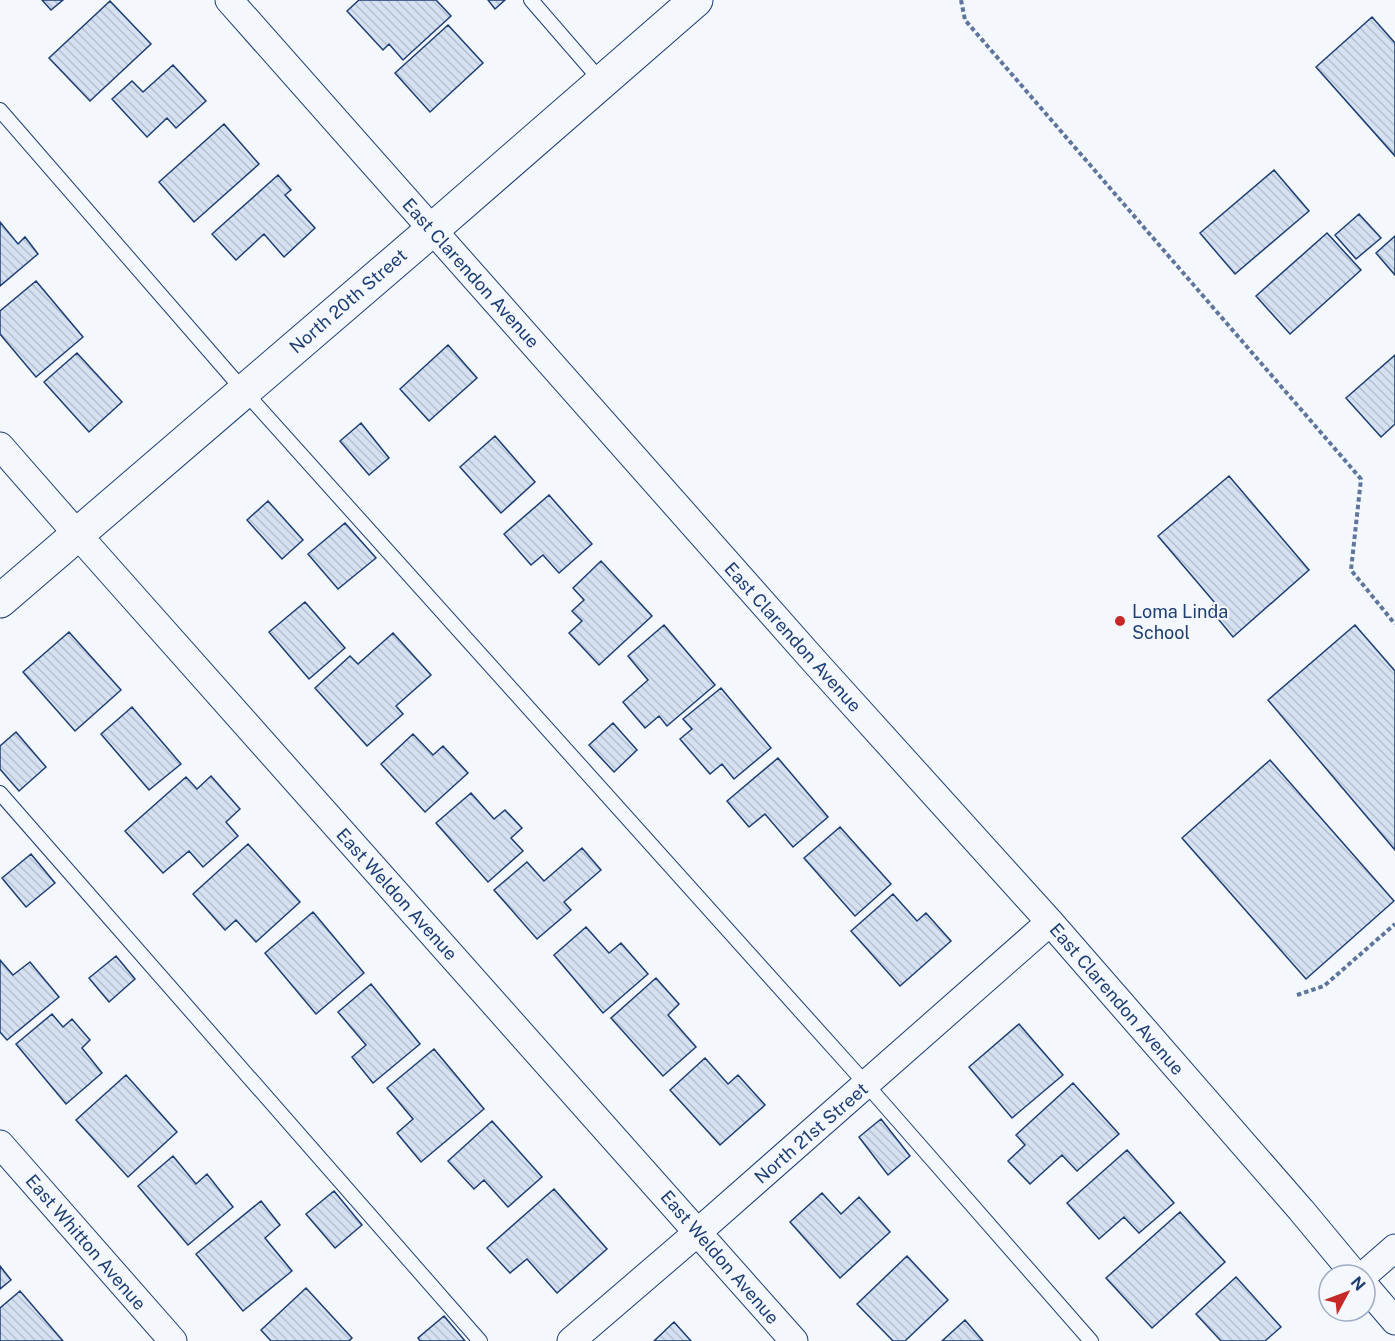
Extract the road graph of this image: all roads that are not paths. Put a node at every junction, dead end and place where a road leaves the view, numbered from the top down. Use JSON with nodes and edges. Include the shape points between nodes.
{"nodes":[{"id":1,"x":229,"y":0,"type":"edge"},
{"id":2,"x":531,"y":0,"type":"edge"},
{"id":3,"x":696,"y":0,"type":"edge"},
{"id":4,"x":602,"y":82,"type":"junction"},
{"id":5,"x":0,"y":110,"type":"edge"},
{"id":6,"x":433,"y":229,"type":"junction"},
{"id":7,"x":244,"y":391,"type":"junction"},
{"id":8,"x":0,"y":446,"type":"edge"},
{"id":9,"x":78,"y":535,"type":"junction"},
{"id":10,"x":0,"y":601,"type":"edge"},
{"id":11,"x":0,"y":793,"type":"edge"},
{"id":12,"x":1050,"y":922,"type":"junction"},
{"id":13,"x":866,"y":1084,"type":"junction"},
{"id":14,"x":0,"y":1143,"type":"edge"},
{"id":15,"x":698,"y":1232,"type":"junction"},
{"id":16,"x":1395,"y":1248,"type":"edge"},
{"id":17,"x":1345,"y":1263,"type":"edge"},
{"id":18,"x":1377,"y":1264,"type":"edge"},
{"id":19,"x":1377,"y":1300,"type":"edge"},
{"id":20,"x":1395,"y":1321,"type":"edge"},
{"id":21,"x":173,"y":1341,"type":"edge"},
{"id":22,"x":480,"y":1341,"type":"edge"},
{"id":23,"x":571,"y":1341,"type":"edge"},
{"id":24,"x":794,"y":1341,"type":"edge"},
{"id":25,"x":1091,"y":1341,"type":"edge"}],
"edges":[{"from":1,"to":6,"type":"street","name":"East Clarendon Avenue"},
{"from":2,"to":4,"type":"lane"},
{"from":3,"to":4,"type":"street","name":"North 20th Street"},
{"from":4,"to":6,"type":"street","name":"North 20th Street"},
{"from":5,"to":7,"type":"lane"},
{"from":6,"to":7,"type":"street","name":"North 20th Street"},
{"from":6,"to":12,"type":"street","name":"East Clarendon Avenue"},
{"from":7,"to":9,"type":"street","name":"North 20th Street"},
{"from":7,"to":13,"type":"lane"},
{"from":8,"to":9,"type":"street","name":"East Weldon Avenue"},
{"from":9,"to":10,"type":"street","name":"North 20th Street"},
{"from":9,"to":15,"type":"street","name":"East Weldon Avenue"},
{"from":11,"to":22,"type":"lane"},
{"from":12,"to":13,"type":"street","name":"North 21st Street"},
{"from":12,"to":17,"type":"street","name":"East Clarendon Avenue"},
{"from":13,"to":15,"type":"street","name":"North 21st Street"},
{"from":13,"to":25,"type":"lane"},
{"from":14,"to":21,"type":"street","name":"East Whitton Avenue"},
{"from":15,"to":23,"type":"street","name":"North 21st Street"},
{"from":15,"to":24,"type":"street","name":"East Weldon Avenue"},
{"from":16,"to":18,"type":"street"},
{"from":19,"to":20,"type":"street"}]}
